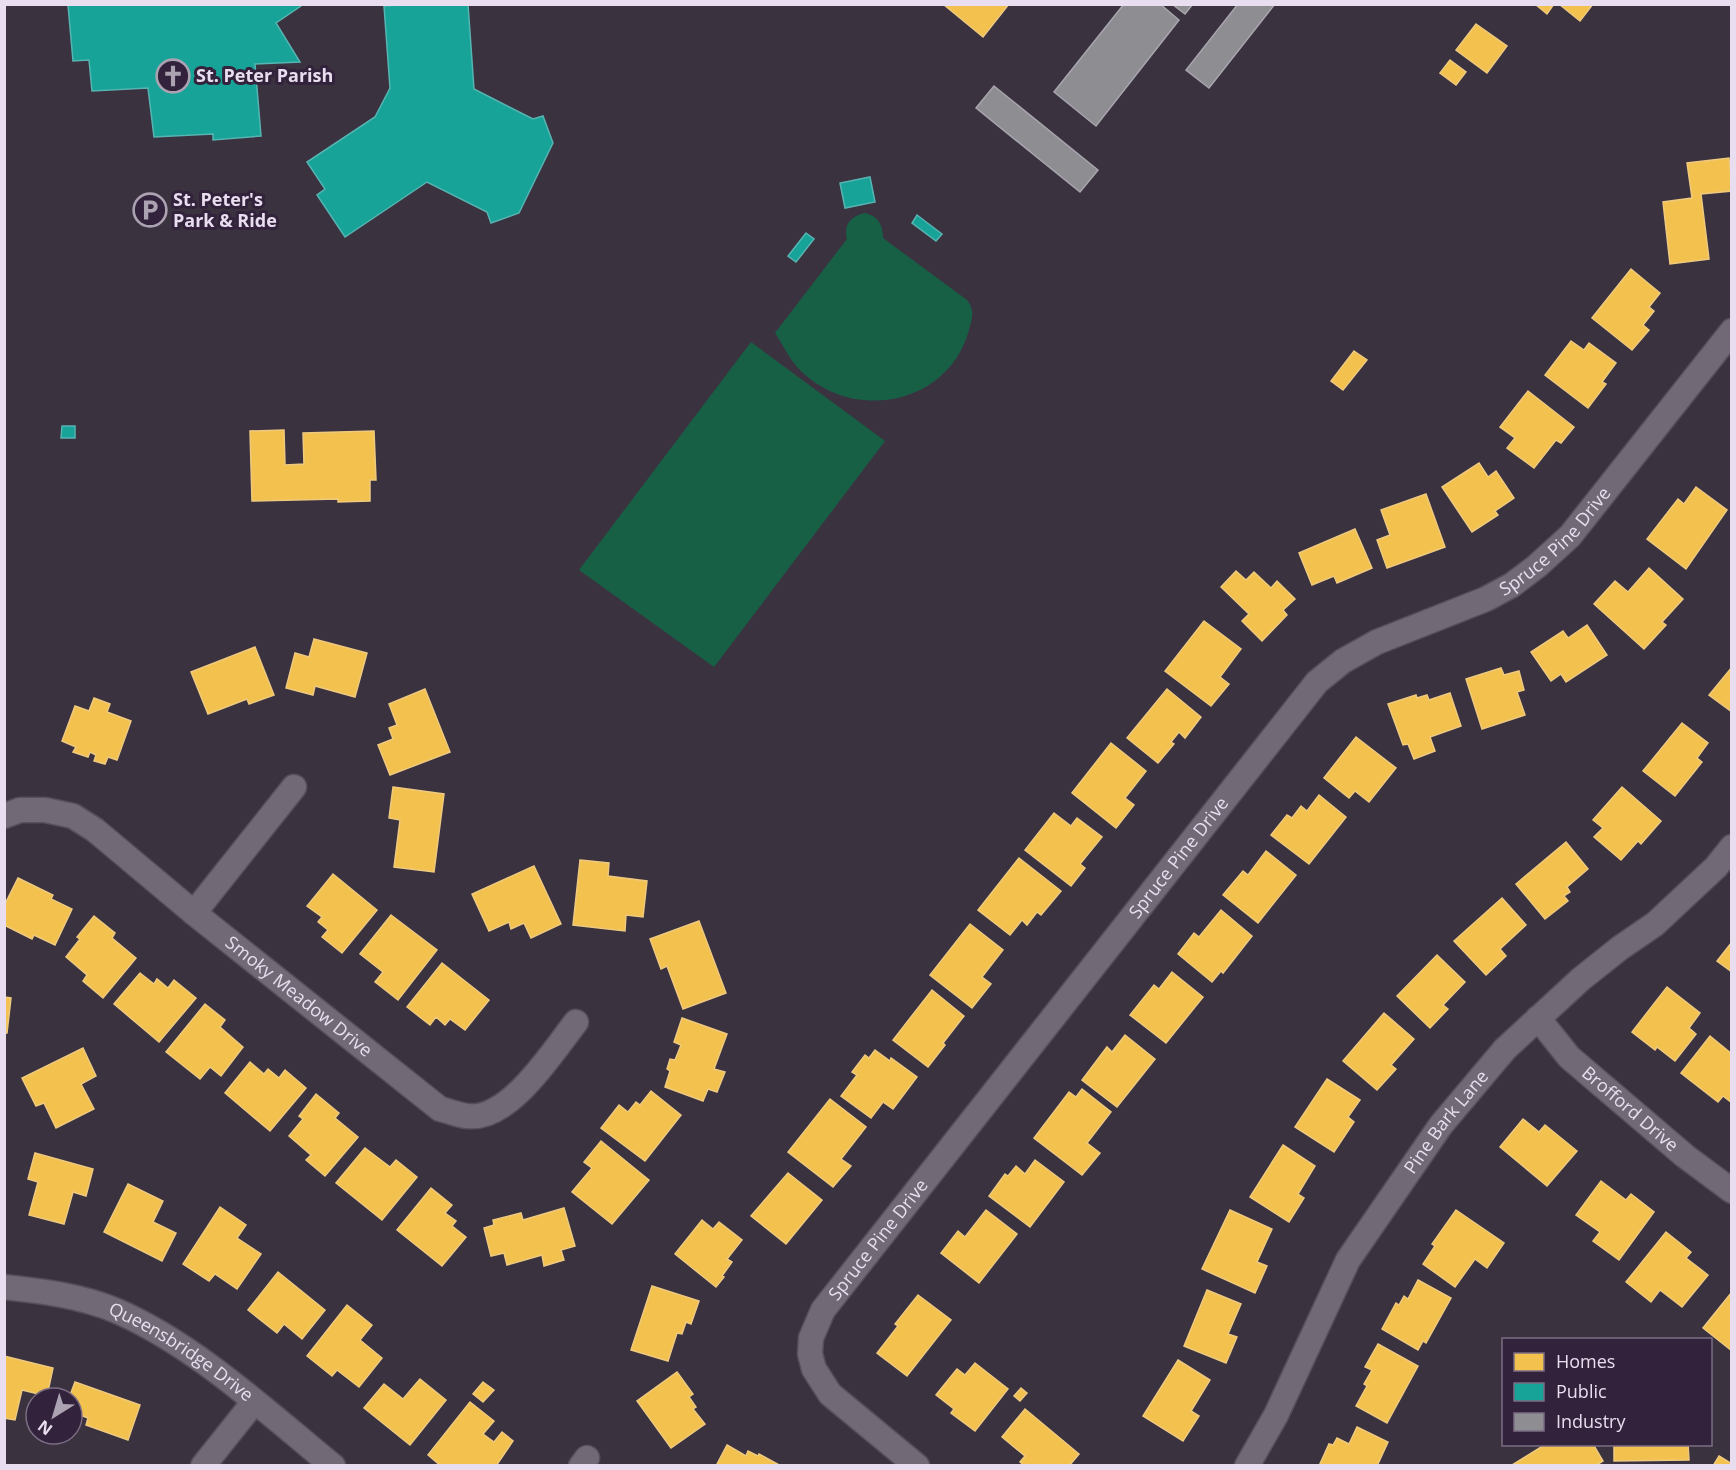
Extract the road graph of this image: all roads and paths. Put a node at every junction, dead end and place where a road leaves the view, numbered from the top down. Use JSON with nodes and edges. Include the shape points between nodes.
{"nodes":[{"id":1,"x":1731,"y":331,"type":"edge"},
{"id":2,"x":294,"y":787,"type":"dead end"},
{"id":3,"x":4,"y":816,"type":"edge"},
{"id":4,"x":1731,"y":847,"type":"edge"},
{"id":5,"x":194,"y":913,"type":"junction"},
{"id":6,"x":1538,"y":1018,"type":"junction"},
{"id":7,"x":576,"y":1022,"type":"dead end"},
{"id":8,"x":1731,"y":1191,"type":"edge"},
{"id":9,"x":4,"y":1287,"type":"edge"},
{"id":10,"x":254,"y":1402,"type":"junction"},
{"id":11,"x":203,"y":1466,"type":"edge"},
{"id":12,"x":333,"y":1466,"type":"edge"},
{"id":13,"x":917,"y":1466,"type":"edge"},
{"id":14,"x":1246,"y":1466,"type":"edge"}],
"edges":[{"from":1,"to":13,"type":"street","name":"Spruce Pine Drive","via":[[1570,536],[1537,566],[1486,599],[1377,642],[1343,661],[1317,682],[823,1310],[811,1338],[814,1368],[830,1394]]},
{"from":2,"to":5,"type":"street"},
{"from":3,"to":5,"type":"street","name":"Smoky Meadow Drive","via":[[20,810],[73,816]]},
{"from":4,"to":6,"type":"street","name":"Pine Bark Lane","via":[[1716,867],[1656,924],[1620,948]]},
{"from":5,"to":7,"type":"street","name":"Smoky Meadow Drive","via":[[440,1109],[450,1112],[469,1117],[498,1111],[520,1092]]},
{"from":6,"to":8,"type":"street","name":"Brofford Drive","via":[[1569,1057]]},
{"from":6,"to":14,"type":"street","name":"Pine Bark Lane","via":[[1505,1049],[1441,1125],[1348,1260],[1276,1415]]},
{"from":9,"to":10,"type":"street","name":"Queensbridge Drive","via":[[69,1297],[116,1311],[202,1361]]},
{"from":10,"to":11,"type":"street"},
{"from":10,"to":12,"type":"street","name":"Queensbridge Drive"}]}
